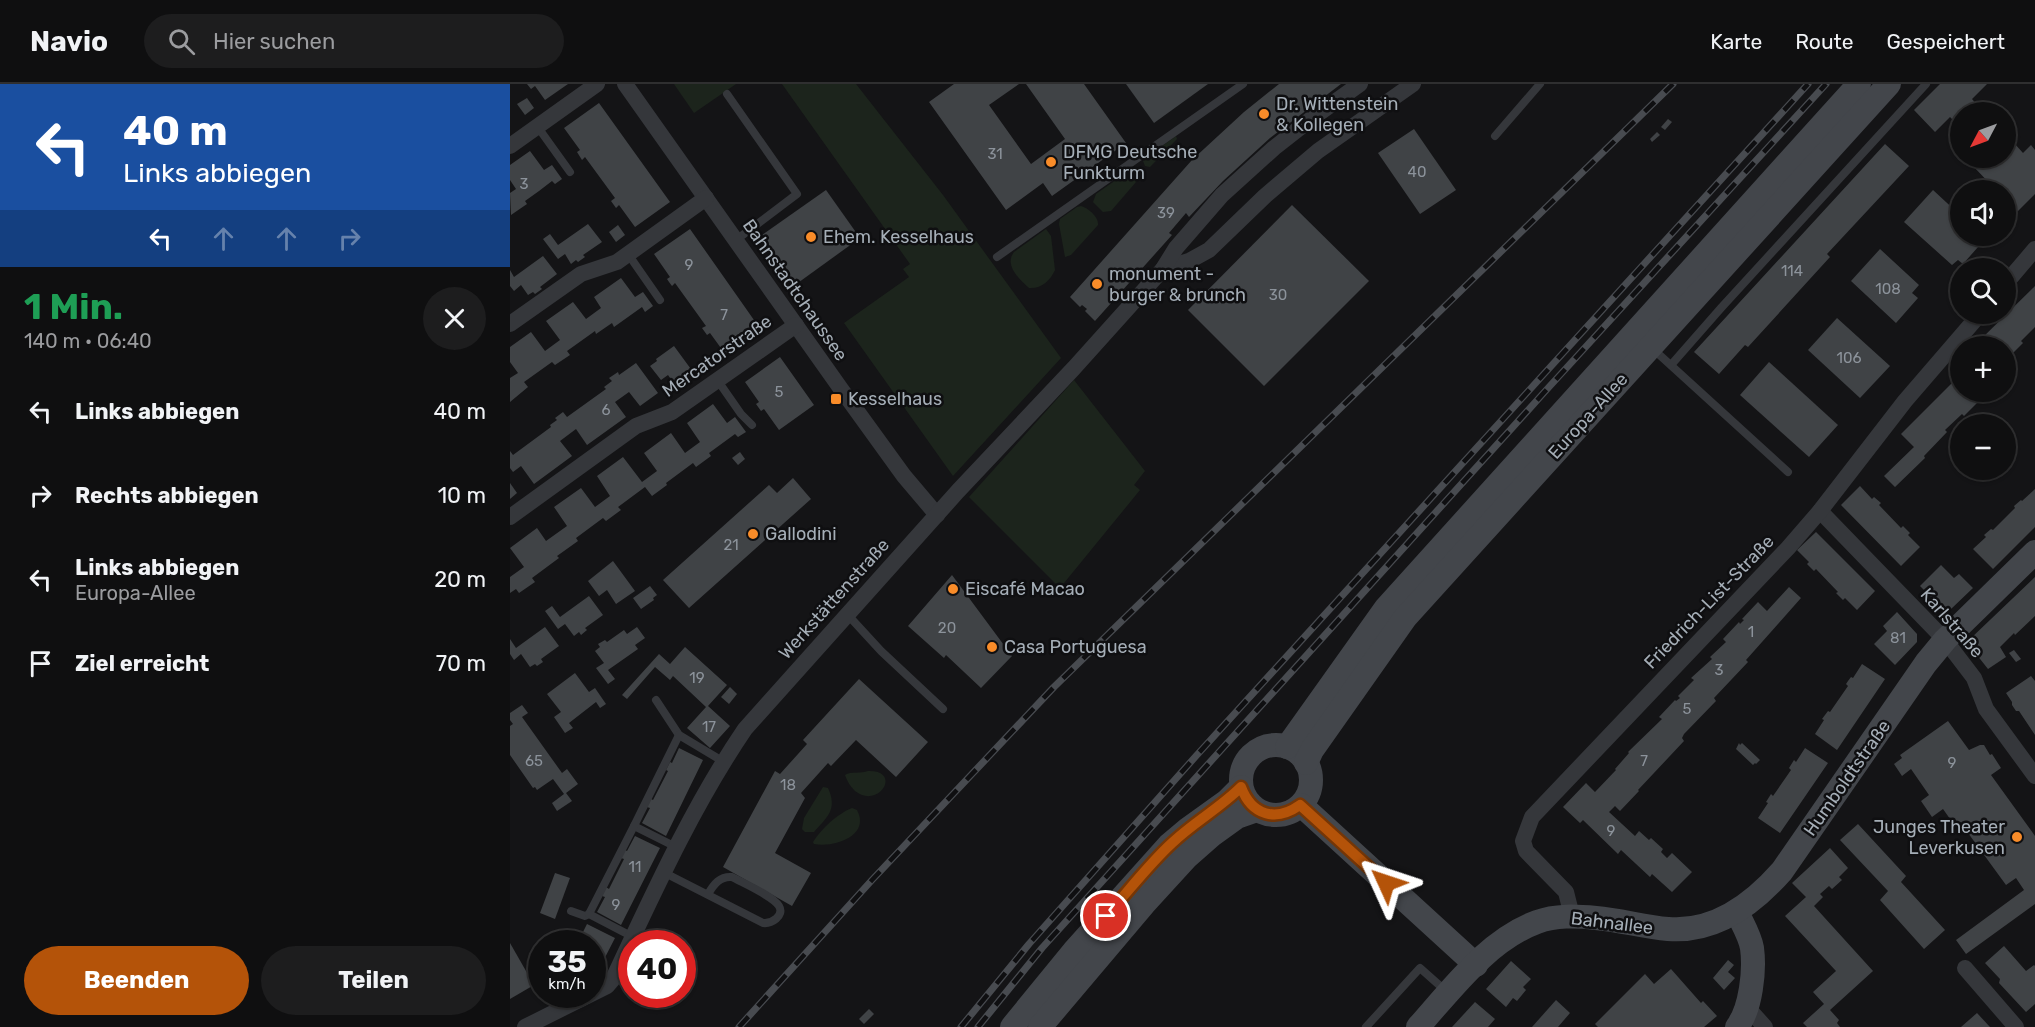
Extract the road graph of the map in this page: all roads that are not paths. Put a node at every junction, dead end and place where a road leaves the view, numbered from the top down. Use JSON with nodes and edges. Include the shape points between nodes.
{"nodes":[{"id":1,"x":597,"y":84,"type":"edge"},
{"id":2,"x":625,"y":84,"type":"edge"},
{"id":3,"x":1243,"y":84,"type":"edge"},
{"id":4,"x":1360,"y":84,"type":"edge"},
{"id":5,"x":1413,"y":84,"type":"edge"},
{"id":6,"x":1540,"y":84,"type":"edge"},
{"id":7,"x":1859,"y":84,"type":"edge"},
{"id":8,"x":1889,"y":84,"type":"edge"},
{"id":9,"x":1926,"y":84,"type":"edge"},
{"id":10,"x":727,"y":94,"type":"dead end"},
{"id":11,"x":537,"y":126,"type":"junction"},
{"id":12,"x":1495,"y":136,"type":"dead end"},
{"id":13,"x":510,"y":146,"type":"edge"},
{"id":14,"x":570,"y":172,"type":"dead end"},
{"id":15,"x":706,"y":198,"type":"junction"},
{"id":16,"x":736,"y":240,"type":"junction"},
{"id":17,"x":2035,"y":249,"type":"edge"},
{"id":18,"x":628,"y":254,"type":"junction"},
{"id":19,"x":997,"y":257,"type":"dead end"},
{"id":20,"x":1163,"y":269,"type":"junction"},
{"id":21,"x":2016,"y":271,"type":"edge"},
{"id":22,"x":660,"y":300,"type":"dead end"},
{"id":23,"x":510,"y":324,"type":"edge"},
{"id":24,"x":1971,"y":324,"type":"edge"},
{"id":25,"x":796,"y":325,"type":"junction"},
{"id":26,"x":1643,"y":340,"type":"junction"},
{"id":27,"x":1671,"y":365,"type":"junction"},
{"id":28,"x":717,"y":381,"type":"junction"},
{"id":29,"x":752,"y":425,"type":"dead end"},
{"id":30,"x":1788,"y":472,"type":"dead end"},
{"id":31,"x":1820,"y":511,"type":"junction"},
{"id":32,"x":937,"y":515,"type":"junction"},
{"id":33,"x":510,"y":516,"type":"edge"},
{"id":34,"x":2035,"y":552,"type":"edge"},
{"id":35,"x":848,"y":614,"type":"junction"},
{"id":36,"x":1945,"y":640,"type":"junction"},
{"id":37,"x":656,"y":700,"type":"dead end"},
{"id":38,"x":943,"y":709,"type":"dead end"},
{"id":39,"x":679,"y":735,"type":"junction"},
{"id":40,"x":1287,"y":747,"type":"junction"},
{"id":41,"x":724,"y":762,"type":"junction"},
{"id":42,"x":1306,"y":763,"type":"junction"},
{"id":43,"x":2035,"y":776,"type":"edge"},
{"id":44,"x":1241,"y":787,"type":"junction"},
{"id":45,"x":1300,"y":805,"type":"junction"},
{"id":46,"x":1257,"y":810,"type":"junction"},
{"id":47,"x":634,"y":826,"type":"junction"},
{"id":48,"x":676,"y":847,"type":"junction"},
{"id":49,"x":663,"y":872,"type":"junction"},
{"id":50,"x":708,"y":894,"type":"junction"},
{"id":51,"x":571,"y":911,"type":"dead end"},
{"id":52,"x":1737,"y":912,"type":"junction"},
{"id":53,"x":588,"y":914,"type":"junction"},
{"id":54,"x":1572,"y":916,"type":"junction"},
{"id":55,"x":619,"y":930,"type":"edge"},
{"id":56,"x":636,"y":930,"type":"edge"},
{"id":57,"x":1476,"y":965,"type":"junction"},
{"id":58,"x":618,"y":968,"type":"edge"},
{"id":59,"x":1965,"y":968,"type":"dead end"},
{"id":60,"x":1448,"y":993,"type":"junction"},
{"id":61,"x":1742,"y":1017,"type":"edge"},
{"id":62,"x":525,"y":1027,"type":"edge"},
{"id":63,"x":1012,"y":1027,"type":"edge"},
{"id":64,"x":1040,"y":1027,"type":"edge"},
{"id":65,"x":1366,"y":1027,"type":"edge"},
{"id":66,"x":1418,"y":1027,"type":"edge"},
{"id":67,"x":1765,"y":1027,"type":"edge"},
{"id":68,"x":2016,"y":1027,"type":"edge"}],
"edges":[{"from":1,"to":11,"type":"street"},
{"from":2,"to":15,"type":"street","name":"Bahnstadtchaussee"},
{"from":3,"to":19,"type":"lane"},
{"from":4,"to":20,"type":"street","name":"Werkstättenstraße","via":[[1274,148],[1222,195]]},
{"from":5,"to":20,"type":"street","name":"Werkstättenstraße","via":[[1318,151],[1209,250]]},
{"from":6,"to":12,"type":"lane"},
{"from":7,"to":26,"type":"main road","name":"Europa-Allee"},
{"from":8,"to":26,"type":"main road","name":"Europa-Allee"},
{"from":9,"to":27,"type":"lane"},
{"from":10,"to":16,"type":"lane","via":[[797,194]]},
{"from":11,"to":13,"type":"street"},
{"from":11,"to":14,"type":"lane"},
{"from":15,"to":16,"type":"street","name":"Bahnstadtchaussee"},
{"from":15,"to":18,"type":"street"},
{"from":16,"to":25,"type":"street","name":"Bahnstadtchaussee"},
{"from":17,"to":21,"type":"street"},
{"from":18,"to":22,"type":"lane"},
{"from":18,"to":23,"type":"street","via":[[617,262],[581,274]]},
{"from":20,"to":32,"type":"street","name":"Werkstättenstraße"},
{"from":24,"to":31,"type":"street","name":"Friedrich-List-Straße","via":[[1905,401]]},
{"from":25,"to":28,"type":"street","name":"Mercatorstraße"},
{"from":25,"to":32,"type":"street","name":"Bahnstadtchaussee","via":[[904,476]]},
{"from":26,"to":27,"type":"lane"},
{"from":26,"to":40,"type":"main road","name":"Europa-Allee","via":[[1386,608]]},
{"from":26,"to":42,"type":"main road","name":"Europa-Allee","via":[[1405,618]]},
{"from":27,"to":30,"type":"lane"},
{"from":28,"to":29,"type":"lane"},
{"from":28,"to":33,"type":"street","name":"Mercatorstraße","via":[[672,412],[636,426]]},
{"from":31,"to":36,"type":"street","name":"Karlstraße"},
{"from":31,"to":54,"type":"street","name":"Friedrich-List-Straße","via":[[1532,817],[1523,841],[1526,851],[1566,892]]},
{"from":32,"to":35,"type":"street","name":"Werkstättenstraße"},
{"from":34,"to":36,"type":"main road","name":"Humboldtstraße"},
{"from":35,"to":38,"type":"lane","via":[[880,651]]},
{"from":35,"to":41,"type":"street","name":"Werkstättenstraße","via":[[745,729]]},
{"from":36,"to":43,"type":"street","name":"Karlstraße","via":[[1974,678],[1986,709]]},
{"from":36,"to":52,"type":"main road","name":"Humboldtstraße","via":[[1782,871]]},
{"from":37,"to":39,"type":"lane"},
{"from":39,"to":41,"type":"lane"},
{"from":39,"to":47,"type":"lane"},
{"from":40,"to":42,"type":"main road"},
{"from":40,"to":44,"type":"main road","via":[[1275,745],[1256,751],[1243,767]]},
{"from":41,"to":48,"type":"street","name":"Werkstättenstraße"},
{"from":42,"to":45,"type":"main road","via":[[1310,785]]},
{"from":44,"to":46,"type":"main road"},
{"from":44,"to":63,"type":"main road","via":[[1169,845]]},
{"from":45,"to":46,"type":"main road","via":[[1281,815]]},
{"from":45,"to":57,"type":"main road"},
{"from":46,"to":64,"type":"main road","via":[[1237,817],[1187,857]]},
{"from":47,"to":48,"type":"lane"},
{"from":47,"to":53,"type":"lane"},
{"from":48,"to":49,"type":"street","name":"Werkstättenstraße"},
{"from":49,"to":50,"type":"lane"},
{"from":49,"to":56,"type":"street","name":"Werkstättenstraße"},
{"from":50,"to":50,"type":"lane","via":[[763,923],[769,924],[779,916],[779,906],[773,900],[732,877],[719,880]]},
{"from":51,"to":53,"type":"lane"},
{"from":52,"to":54,"type":"main road","name":"Bahnallee","via":[[1706,925],[1672,930]]},
{"from":52,"to":61,"type":"main road","via":[[1752,947],[1752,977]]},
{"from":53,"to":55,"type":"lane"},
{"from":54,"to":57,"type":"main road","name":"Bahnallee","via":[[1540,921],[1521,929]]},
{"from":57,"to":60,"type":"main road","name":"Bahnallee"},
{"from":58,"to":62,"type":"street","name":"Werkstättenstraße","via":[[607,986]]},
{"from":59,"to":68,"type":"street"},
{"from":60,"to":65,"type":"lane","via":[[1420,968]]},
{"from":60,"to":66,"type":"main road","name":"Bahnallee"},
{"from":61,"to":67,"type":"street"}]}
